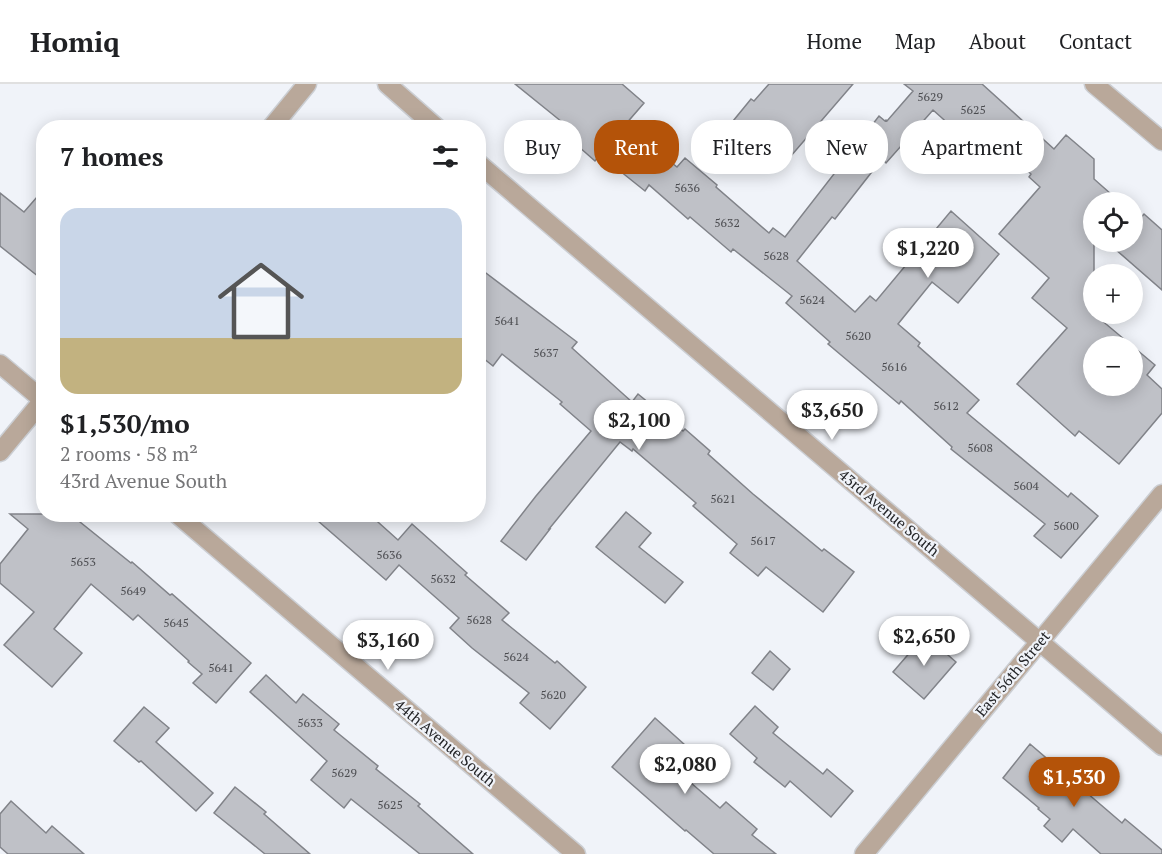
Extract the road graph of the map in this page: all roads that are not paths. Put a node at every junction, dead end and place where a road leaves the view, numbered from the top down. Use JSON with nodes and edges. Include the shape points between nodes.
{"nodes":[{"id":1,"x":308,"y":84,"type":"edge"},
{"id":2,"x":387,"y":84,"type":"edge"},
{"id":3,"x":1094,"y":84,"type":"edge"},
{"id":4,"x":278,"y":120,"type":"edge"},
{"id":5,"x":429,"y":120,"type":"edge"},
{"id":6,"x":1162,"y":141,"type":"edge"},
{"id":7,"x":486,"y":169,"type":"edge"},
{"id":8,"x":0,"y":364,"type":"edge"},
{"id":9,"x":36,"y":394,"type":"edge"},
{"id":10,"x":36,"y":408,"type":"edge"},
{"id":11,"x":0,"y":452,"type":"edge"},
{"id":12,"x":1162,"y":494,"type":"edge"},
{"id":13,"x":186,"y":522,"type":"edge"},
{"id":14,"x":1040,"y":642,"type":"junction"},
{"id":15,"x":1162,"y":746,"type":"edge"},
{"id":16,"x":576,"y":854,"type":"edge"},
{"id":17,"x":864,"y":854,"type":"edge"}],
"edges":[{"from":1,"to":4,"type":"street"},
{"from":2,"to":5,"type":"street"},
{"from":3,"to":6,"type":"street"},
{"from":7,"to":14,"type":"street","name":"43rd Avenue South"},
{"from":8,"to":9,"type":"street"},
{"from":10,"to":11,"type":"street"},
{"from":12,"to":14,"type":"street","name":"East 56th Street"},
{"from":13,"to":16,"type":"street","name":"44th Avenue South"},
{"from":14,"to":15,"type":"street","name":"43rd Avenue South"},
{"from":14,"to":17,"type":"street","name":"East 56th Street"}]}
